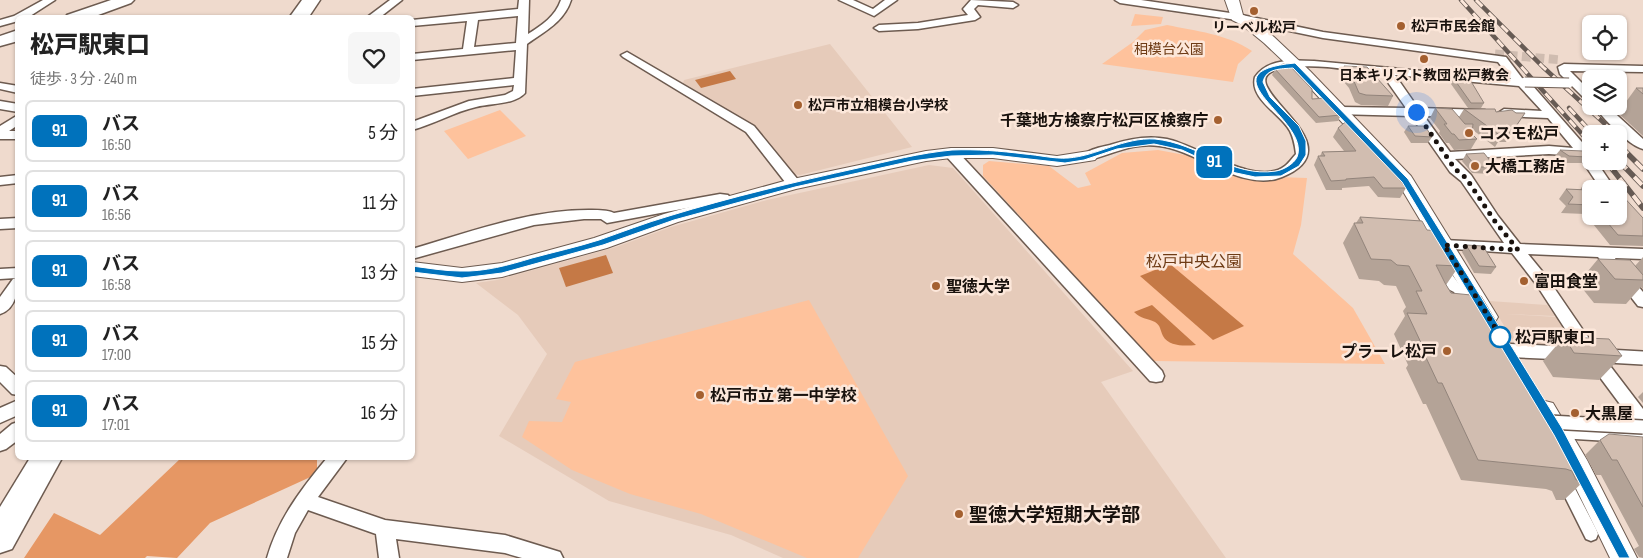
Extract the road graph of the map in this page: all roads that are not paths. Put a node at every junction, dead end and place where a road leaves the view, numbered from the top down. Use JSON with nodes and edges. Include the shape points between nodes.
{"nodes":[{"id":1,"x":50,"y":0,"type":"edge"},
{"id":2,"x":126,"y":0,"type":"edge"},
{"id":3,"x":311,"y":0,"type":"edge"},
{"id":4,"x":397,"y":0,"type":"edge"},
{"id":5,"x":524,"y":0,"type":"edge"},
{"id":6,"x":566,"y":0,"type":"edge"},
{"id":7,"x":844,"y":0,"type":"edge"},
{"id":8,"x":892,"y":0,"type":"edge"},
{"id":9,"x":1120,"y":0,"type":"edge"},
{"id":10,"x":1232,"y":0,"type":"edge"},
{"id":11,"x":1013,"y":5,"type":"dead end"},
{"id":12,"x":524,"y":12,"type":"junction"},
{"id":13,"x":874,"y":13,"type":"junction"},
{"id":14,"x":27,"y":15,"type":"edge"},
{"id":15,"x":84,"y":15,"type":"edge"},
{"id":16,"x":300,"y":15,"type":"edge"},
{"id":17,"x":375,"y":15,"type":"edge"},
{"id":18,"x":473,"y":17,"type":"junction"},
{"id":19,"x":1236,"y":17,"type":"junction"},
{"id":20,"x":0,"y":18,"type":"edge"},
{"id":21,"x":15,"y":22,"type":"edge"},
{"id":22,"x":15,"y":22,"type":"edge"},
{"id":23,"x":0,"y":23,"type":"edge"},
{"id":24,"x":15,"y":23,"type":"edge"},
{"id":25,"x":415,"y":23,"type":"edge"},
{"id":26,"x":0,"y":41,"type":"edge"},
{"id":27,"x":522,"y":44,"type":"junction"},
{"id":28,"x":468,"y":52,"type":"junction"},
{"id":29,"x":627,"y":55,"type":"dead end"},
{"id":30,"x":415,"y":57,"type":"edge"},
{"id":31,"x":1295,"y":65,"type":"junction"},
{"id":32,"x":1643,"y":69,"type":"edge"},
{"id":33,"x":1386,"y":71,"type":"junction"},
{"id":34,"x":520,"y":81,"type":"junction"},
{"id":35,"x":1525,"y":82,"type":"junction"},
{"id":36,"x":1569,"y":83,"type":"dead end"},
{"id":37,"x":0,"y":86,"type":"edge"},
{"id":38,"x":15,"y":89,"type":"edge"},
{"id":39,"x":1582,"y":89,"type":"edge"},
{"id":40,"x":415,"y":92,"type":"edge"},
{"id":41,"x":0,"y":106,"type":"edge"},
{"id":42,"x":15,"y":108,"type":"edge"},
{"id":43,"x":1340,"y":111,"type":"junction"},
{"id":44,"x":1416,"y":112,"type":"junction"},
{"id":45,"x":1552,"y":115,"type":"junction"},
{"id":46,"x":1609,"y":115,"type":"edge"},
{"id":47,"x":15,"y":121,"type":"edge"},
{"id":48,"x":415,"y":125,"type":"edge"},
{"id":49,"x":0,"y":133,"type":"edge"},
{"id":50,"x":15,"y":135,"type":"edge"},
{"id":51,"x":1643,"y":145,"type":"edge"},
{"id":52,"x":1582,"y":151,"type":"edge"},
{"id":53,"x":1582,"y":152,"type":"edge"},
{"id":54,"x":951,"y":153,"type":"junction"},
{"id":55,"x":1089,"y":156,"type":"joint"},
{"id":56,"x":1447,"y":156,"type":"junction"},
{"id":57,"x":15,"y":179,"type":"edge"},
{"id":58,"x":0,"y":181,"type":"edge"},
{"id":59,"x":794,"y":184,"type":"junction"},
{"id":60,"x":728,"y":202,"type":"junction"},
{"id":61,"x":15,"y":223,"type":"edge"},
{"id":62,"x":0,"y":224,"type":"edge"},
{"id":63,"x":1518,"y":250,"type":"junction"},
{"id":64,"x":1602,"y":252,"type":"junction"},
{"id":65,"x":415,"y":253,"type":"edge"},
{"id":66,"x":1441,"y":253,"type":"junction"},
{"id":67,"x":1643,"y":254,"type":"edge"},
{"id":68,"x":415,"y":269,"type":"edge"},
{"id":69,"x":15,"y":272,"type":"edge"},
{"id":70,"x":0,"y":274,"type":"edge"},
{"id":71,"x":15,"y":287,"type":"edge"},
{"id":72,"x":1643,"y":302,"type":"edge"},
{"id":73,"x":0,"y":308,"type":"edge"},
{"id":74,"x":1482,"y":327,"type":"edge"},
{"id":75,"x":1643,"y":358,"type":"edge"},
{"id":76,"x":1511,"y":366,"type":"joint"},
{"id":77,"x":0,"y":372,"type":"edge"},
{"id":78,"x":1156,"y":376,"type":"dead end"},
{"id":79,"x":15,"y":386,"type":"edge"},
{"id":80,"x":1533,"y":391,"type":"edge"},
{"id":81,"x":15,"y":408,"type":"edge"},
{"id":82,"x":0,"y":416,"type":"edge"},
{"id":83,"x":1614,"y":416,"type":"dead end"},
{"id":84,"x":1643,"y":422,"type":"edge"},
{"id":85,"x":1545,"y":426,"type":"junction"},
{"id":86,"x":1628,"y":426,"type":"junction"},
{"id":87,"x":1643,"y":427,"type":"edge"},
{"id":88,"x":15,"y":432,"type":"edge"},
{"id":89,"x":1643,"y":436,"type":"edge"},
{"id":90,"x":0,"y":444,"type":"edge"},
{"id":91,"x":1643,"y":447,"type":"edge"},
{"id":92,"x":45,"y":460,"type":"edge"},
{"id":93,"x":336,"y":460,"type":"edge"},
{"id":94,"x":1556,"y":465,"type":"edge"},
{"id":95,"x":305,"y":501,"type":"junction"},
{"id":96,"x":385,"y":529,"type":"junction"},
{"id":97,"x":1591,"y":534,"type":"dead end"},
{"id":98,"x":0,"y":538,"type":"edge"},
{"id":99,"x":277,"y":558,"type":"edge"},
{"id":100,"x":389,"y":558,"type":"edge"},
{"id":101,"x":553,"y":558,"type":"edge"},
{"id":102,"x":1624,"y":558,"type":"edge"}],
"edges":[{"from":1,"to":14,"type":"street"},
{"from":2,"to":15,"type":"main road"},
{"from":3,"to":16,"type":"highway"},
{"from":4,"to":17,"type":"street"},
{"from":5,"to":12,"type":"street"},
{"from":6,"to":27,"type":"street","via":[[554,20]]},
{"from":7,"to":13,"type":"street"},
{"from":8,"to":13,"type":"street"},
{"from":9,"to":19,"type":"street"},
{"from":10,"to":19,"type":"street"},
{"from":11,"to":13,"type":"street","via":[[975,2],[968,9],[975,17],[883,32]]},
{"from":12,"to":18,"type":"street"},
{"from":12,"to":27,"type":"street"},
{"from":18,"to":25,"type":"street"},
{"from":18,"to":28,"type":"street"},
{"from":19,"to":31,"type":"street","via":[[1258,31]]},
{"from":19,"to":35,"type":"street","via":[[1323,35],[1502,59],[1518,80]]},
{"from":20,"to":21,"type":"street"},
{"from":22,"to":23,"type":"street"},
{"from":24,"to":26,"type":"main road"},
{"from":27,"to":28,"type":"street"},
{"from":27,"to":34,"type":"street"},
{"from":28,"to":30,"type":"street"},
{"from":29,"to":59,"type":"street","via":[[750,129]]},
{"from":31,"to":33,"type":"street"},
{"from":31,"to":43,"type":"street"},
{"from":31,"to":55,"type":"street","via":[[1266,70],[1260,78],[1267,98],[1296,128],[1302,141],[1302,155],[1290,170],[1281,174],[1244,173],[1167,143],[1115,146]]},
{"from":32,"to":39,"type":"street","via":[[1564,67],[1564,72]]},
{"from":33,"to":35,"type":"street"},
{"from":33,"to":44,"type":"street"},
{"from":34,"to":40,"type":"street"},
{"from":34,"to":48,"type":"street","via":[[516,96],[482,102]]},
{"from":35,"to":36,"type":"street","bridge":true},
{"from":35,"to":45,"type":"street"},
{"from":37,"to":38,"type":"street"},
{"from":41,"to":42,"type":"street"},
{"from":43,"to":44,"type":"street"},
{"from":43,"to":66,"type":"street","via":[[1405,180]]},
{"from":44,"to":45,"type":"street"},
{"from":44,"to":56,"type":"street"},
{"from":45,"to":52,"type":"street"},
{"from":46,"to":51,"type":"street"},
{"from":47,"to":49,"type":"street"},
{"from":49,"to":50,"type":"street"},
{"from":53,"to":56,"type":"street","via":[[1549,150]]},
{"from":54,"to":55,"type":"street","via":[[993,153],[1057,161]]},
{"from":54,"to":59,"type":"street"},
{"from":54,"to":78,"type":"street"},
{"from":56,"to":63,"type":"street"},
{"from":57,"to":58,"type":"street"},
{"from":59,"to":60,"type":"street"},
{"from":60,"to":65,"type":"street","via":[[720,198],[638,214],[608,217],[587,214],[528,222]]},
{"from":60,"to":68,"type":"street","via":[[502,270],[462,275]]},
{"from":61,"to":62,"type":"street"},
{"from":63,"to":64,"type":"street"},
{"from":63,"to":66,"type":"street"},
{"from":63,"to":84,"type":"street"},
{"from":64,"to":67,"type":"street"},
{"from":64,"to":72,"type":"street"},
{"from":66,"to":74,"type":"street","via":[[1452,286],[1458,289]]},
{"from":66,"to":76,"type":"street"},
{"from":69,"to":70,"type":"street"},
{"from":71,"to":73,"type":"street"},
{"from":75,"to":76,"type":"street","bridge":true,"via":[[1493,346]]},
{"from":77,"to":79,"type":"street"},
{"from":80,"to":85,"type":"street"},
{"from":81,"to":82,"type":"street"},
{"from":83,"to":86,"type":"street"},
{"from":85,"to":86,"type":"street","bridge":true},
{"from":85,"to":89,"type":"street"},
{"from":85,"to":102,"type":"street"},
{"from":86,"to":87,"type":"street","bridge":true},
{"from":86,"to":91,"type":"street"},
{"from":88,"to":90,"type":"street"},
{"from":92,"to":98,"type":"highway"},
{"from":93,"to":95,"type":"street"},
{"from":94,"to":97,"type":"street"},
{"from":95,"to":96,"type":"street"},
{"from":95,"to":99,"type":"street","via":[[284,533]]},
{"from":96,"to":100,"type":"street"},
{"from":96,"to":101,"type":"street","via":[[504,544]]}]}
